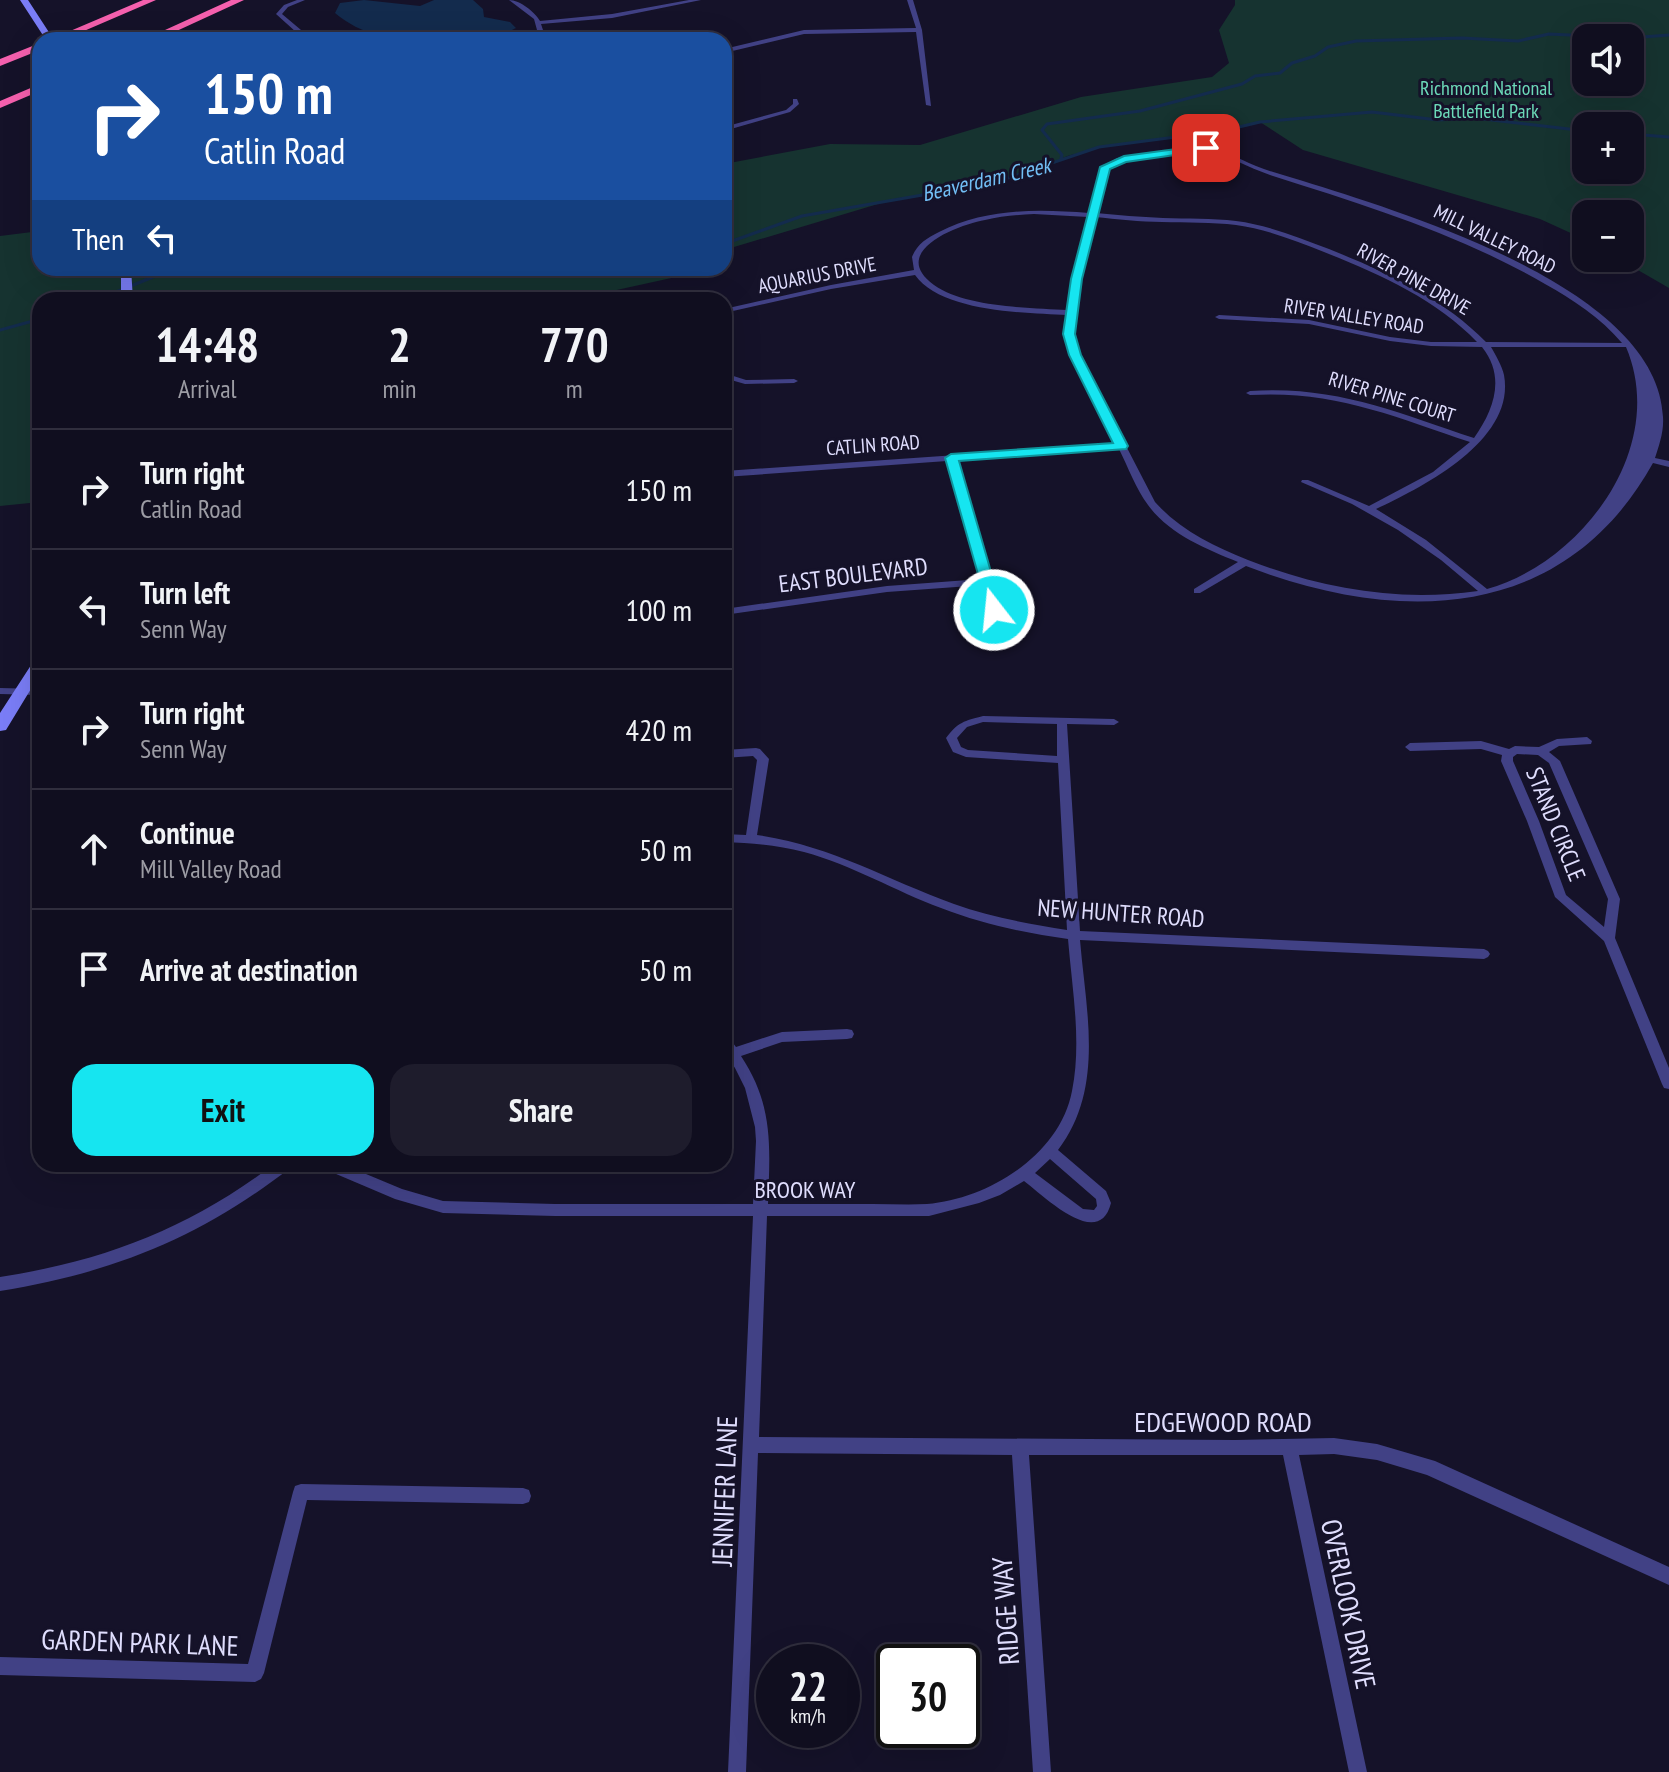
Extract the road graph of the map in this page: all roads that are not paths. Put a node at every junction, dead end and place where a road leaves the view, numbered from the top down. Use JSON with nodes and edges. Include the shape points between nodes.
{"nodes":[{"id":1,"x":24,"y":0,"type":"edge"},
{"id":2,"x":151,"y":0,"type":"edge"},
{"id":3,"x":239,"y":0,"type":"edge"},
{"id":4,"x":302,"y":0,"type":"edge"},
{"id":5,"x":512,"y":0,"type":"edge"},
{"id":6,"x":698,"y":0,"type":"edge"},
{"id":7,"x":910,"y":0,"type":"edge"},
{"id":8,"x":539,"y":23,"type":"junction"},
{"id":9,"x":919,"y":30,"type":"junction"},
{"id":10,"x":46,"y":32,"type":"edge"},
{"id":11,"x":72,"y":32,"type":"edge"},
{"id":12,"x":166,"y":32,"type":"edge"},
{"id":13,"x":299,"y":32,"type":"edge"},
{"id":14,"x":539,"y":32,"type":"edge"},
{"id":15,"x":32,"y":49,"type":"edge"},
{"id":16,"x":732,"y":49,"type":"edge"},
{"id":17,"x":0,"y":63,"type":"edge"},
{"id":18,"x":32,"y":91,"type":"edge"},
{"id":19,"x":795,"y":100,"type":"dead end"},
{"id":20,"x":0,"y":105,"type":"edge"},
{"id":21,"x":929,"y":105,"type":"dead end"},
{"id":22,"x":732,"y":127,"type":"edge"},
{"id":23,"x":1093,"y":215,"type":"junction"},
{"id":24,"x":918,"y":272,"type":"junction"},
{"id":25,"x":732,"y":309,"type":"edge"},
{"id":26,"x":1071,"y":313,"type":"junction"},
{"id":27,"x":1219,"y":317,"type":"dead end"},
{"id":28,"x":1485,"y":344,"type":"junction"},
{"id":29,"x":1629,"y":345,"type":"junction"},
{"id":30,"x":732,"y":378,"type":"edge"},
{"id":31,"x":794,"y":381,"type":"dead end"},
{"id":32,"x":1250,"y":393,"type":"dead end"},
{"id":33,"x":1475,"y":441,"type":"junction"},
{"id":34,"x":1121,"y":446,"type":"junction"},
{"id":35,"x":951,"y":458,"type":"junction"},
{"id":36,"x":1650,"y":460,"type":"junction"},
{"id":37,"x":1669,"y":464,"type":"edge"},
{"id":38,"x":732,"y":473,"type":"edge"},
{"id":39,"x":1305,"y":482,"type":"dead end"},
{"id":40,"x":1371,"y":508,"type":"junction"},
{"id":41,"x":1245,"y":562,"type":"junction"},
{"id":42,"x":986,"y":582,"type":"junction"},
{"id":43,"x":1197,"y":591,"type":"dead end"},
{"id":44,"x":1486,"y":593,"type":"junction"},
{"id":45,"x":732,"y":611,"type":"edge"},
{"id":46,"x":999,"y":619,"type":"dead end"},
{"id":47,"x":32,"y":676,"type":"edge"},
{"id":48,"x":0,"y":691,"type":"edge"},
{"id":49,"x":23,"y":691,"type":"junction"},
{"id":50,"x":32,"y":692,"type":"edge"},
{"id":51,"x":1062,"y":720,"type":"junction"},
{"id":52,"x":1114,"y":722,"type":"dead end"},
{"id":53,"x":0,"y":726,"type":"edge"},
{"id":54,"x":1587,"y":741,"type":"dead end"},
{"id":55,"x":1410,"y":747,"type":"dead end"},
{"id":56,"x":1541,"y":751,"type":"junction"},
{"id":57,"x":1509,"y":753,"type":"junction"},
{"id":58,"x":732,"y":754,"type":"edge"},
{"id":59,"x":1062,"y":760,"type":"junction"},
{"id":60,"x":732,"y":838,"type":"edge"},
{"id":61,"x":751,"y":838,"type":"junction"},
{"id":62,"x":1074,"y":935,"type":"junction"},
{"id":63,"x":1609,"y":938,"type":"junction"},
{"id":64,"x":1484,"y":954,"type":"dead end"},
{"id":65,"x":847,"y":1034,"type":"dead end"},
{"id":66,"x":732,"y":1047,"type":"edge"},
{"id":67,"x":732,"y":1053,"type":"edge"},
{"id":68,"x":1669,"y":1084,"type":"edge"},
{"id":69,"x":1049,"y":1150,"type":"junction"},
{"id":70,"x":274,"y":1172,"type":"edge"},
{"id":71,"x":346,"y":1172,"type":"edge"},
{"id":72,"x":1026,"y":1174,"type":"junction"},
{"id":73,"x":761,"y":1211,"type":"junction"},
{"id":74,"x":0,"y":1284,"type":"edge"},
{"id":75,"x":751,"y":1445,"type":"junction"},
{"id":76,"x":1020,"y":1446,"type":"junction"},
{"id":77,"x":1289,"y":1447,"type":"junction"},
{"id":78,"x":523,"y":1496,"type":"dead end"},
{"id":79,"x":1669,"y":1576,"type":"edge"},
{"id":80,"x":0,"y":1666,"type":"edge"},
{"id":81,"x":737,"y":1772,"type":"edge"},
{"id":82,"x":1042,"y":1772,"type":"edge"},
{"id":83,"x":1358,"y":1772,"type":"edge"}],
"edges":[{"from":1,"to":10,"type":"main road"},
{"from":2,"to":11,"type":"highway"},
{"from":3,"to":12,"type":"highway"},
{"from":4,"to":13,"type":"street","via":[[279,14]]},
{"from":5,"to":8,"type":"street"},
{"from":6,"to":8,"type":"street"},
{"from":7,"to":9,"type":"street"},
{"from":8,"to":14,"type":"street"},
{"from":9,"to":16,"type":"street","via":[[804,32]]},
{"from":9,"to":21,"type":"street"},
{"from":15,"to":17,"type":"highway"},
{"from":18,"to":20,"type":"highway"},
{"from":19,"to":22,"type":"street","via":[[788,111]]},
{"from":23,"to":24,"type":"street","name":"RIVER PINE DRIVE","via":[[1023,213],[961,225],[919,250],[914,262]]},
{"from":23,"to":26,"type":"street","name":"MILL VALLEY ROAD"},
{"from":23,"to":28,"type":"street","name":"RIVER PINE DRIVE","via":[[1232,222],[1290,238],[1410,290],[1457,318]]},
{"from":23,"to":29,"type":"street","name":"MILL VALLEY ROAD","via":[[1107,165],[1191,148],[1214,149],[1483,249],[1594,314]]},
{"from":24,"to":25,"type":"street","name":"AQUARIUS DRIVE"},
{"from":24,"to":26,"type":"street","via":[[934,288],[972,303]]},
{"from":26,"to":34,"type":"street","name":"MILL VALLEY ROAD","via":[[1071,345]]},
{"from":27,"to":28,"type":"street","name":"RIVER VALLEY ROAD","via":[[1309,322],[1410,342]]},
{"from":28,"to":29,"type":"street","name":"RIVER VALLEY ROAD"},
{"from":28,"to":33,"type":"street","name":"RIVER PINE DRIVE","via":[[1501,385],[1495,412]]},
{"from":29,"to":36,"type":"street","name":"MILL VALLEY ROAD","via":[[1647,371],[1658,403],[1658,438]]},
{"from":30,"to":31,"type":"street"},
{"from":32,"to":33,"type":"street","name":"RIVER PINE COURT","via":[[1286,390],[1334,396]]},
{"from":33,"to":40,"type":"street","name":"RIVER PINE DRIVE","via":[[1423,482]]},
{"from":34,"to":35,"type":"street","name":"CATLIN ROAD"},
{"from":34,"to":41,"type":"street","name":"MILL VALLEY ROAD","via":[[1158,513],[1182,532]]},
{"from":35,"to":38,"type":"street","name":"CATLIN ROAD"},
{"from":35,"to":42,"type":"street"},
{"from":36,"to":37,"type":"street"},
{"from":36,"to":44,"type":"street","name":"MILL VALLEY ROAD","via":[[1620,507],[1581,542],[1532,574]]},
{"from":39,"to":40,"type":"street"},
{"from":40,"to":44,"type":"street"},
{"from":41,"to":43,"type":"street"},
{"from":41,"to":44,"type":"street","name":"MILL VALLEY ROAD","via":[[1355,593],[1434,599]]},
{"from":42,"to":45,"type":"street","name":"EAST BOULEVARD","via":[[887,589]]},
{"from":42,"to":46,"type":"street"},
{"from":47,"to":49,"type":"main road"},
{"from":48,"to":49,"type":"street"},
{"from":49,"to":50,"type":"street"},
{"from":49,"to":53,"type":"main road"},
{"from":51,"to":52,"type":"street"},
{"from":51,"to":59,"type":"street","name":"BROOK WAY"},
{"from":51,"to":59,"type":"street","via":[[983,719],[963,725],[951,738],[966,753]]},
{"from":54,"to":56,"type":"street","via":[[1557,743]]},
{"from":55,"to":57,"type":"street","via":[[1481,745]]},
{"from":56,"to":57,"type":"street","name":"STAND CIRCLE","via":[[1523,748]]},
{"from":56,"to":63,"type":"street","name":"STAND CIRCLE","via":[[1554,761],[1614,899]]},
{"from":57,"to":63,"type":"street","name":"STAND CIRCLE","via":[[1507,761],[1561,897]]},
{"from":58,"to":61,"type":"street","via":[[756,752],[763,759]]},
{"from":59,"to":62,"type":"street","name":"BROOK WAY"},
{"from":60,"to":61,"type":"street","name":"NEW HUNTER ROAD"},
{"from":61,"to":62,"type":"street","name":"NEW HUNTER ROAD","via":[[840,857],[976,916]]},
{"from":62,"to":64,"type":"street","name":"NEW HUNTER ROAD"},
{"from":62,"to":69,"type":"street","name":"BROOK WAY","via":[[1080,1090],[1068,1122]]},
{"from":63,"to":68,"type":"street"},
{"from":65,"to":66,"type":"street","via":[[782,1037]]},
{"from":67,"to":73,"type":"street","name":"JENNIFER LANE","via":[[762,1120]]},
{"from":69,"to":72,"type":"street","name":"BROOK WAY"},
{"from":69,"to":72,"type":"street","via":[[1101,1195],[1104,1210],[1097,1216],[1080,1215]]},
{"from":70,"to":74,"type":"street","via":[[238,1199],[155,1242],[65,1273]]},
{"from":71,"to":73,"type":"street","name":"BROOK WAY","via":[[443,1207]]},
{"from":72,"to":73,"type":"street","name":"BROOK WAY","via":[[995,1192],[929,1210]]},
{"from":73,"to":75,"type":"street","name":"JENNIFER LANE"},
{"from":75,"to":76,"type":"street","name":"EDGEWOOD ROAD"},
{"from":75,"to":81,"type":"street","name":"JENNIFER LANE"},
{"from":76,"to":77,"type":"street","name":"EDGEWOOD ROAD"},
{"from":76,"to":82,"type":"street","name":"RIDGE WAY"},
{"from":77,"to":79,"type":"street","name":"EDGEWOOD ROAD","via":[[1377,1452],[1429,1467]]},
{"from":77,"to":83,"type":"street","name":"OVERLOOK DRIVE"},
{"from":78,"to":80,"type":"street","name":"GARDEN PARK LANE","via":[[301,1492],[255,1673]]}]}
